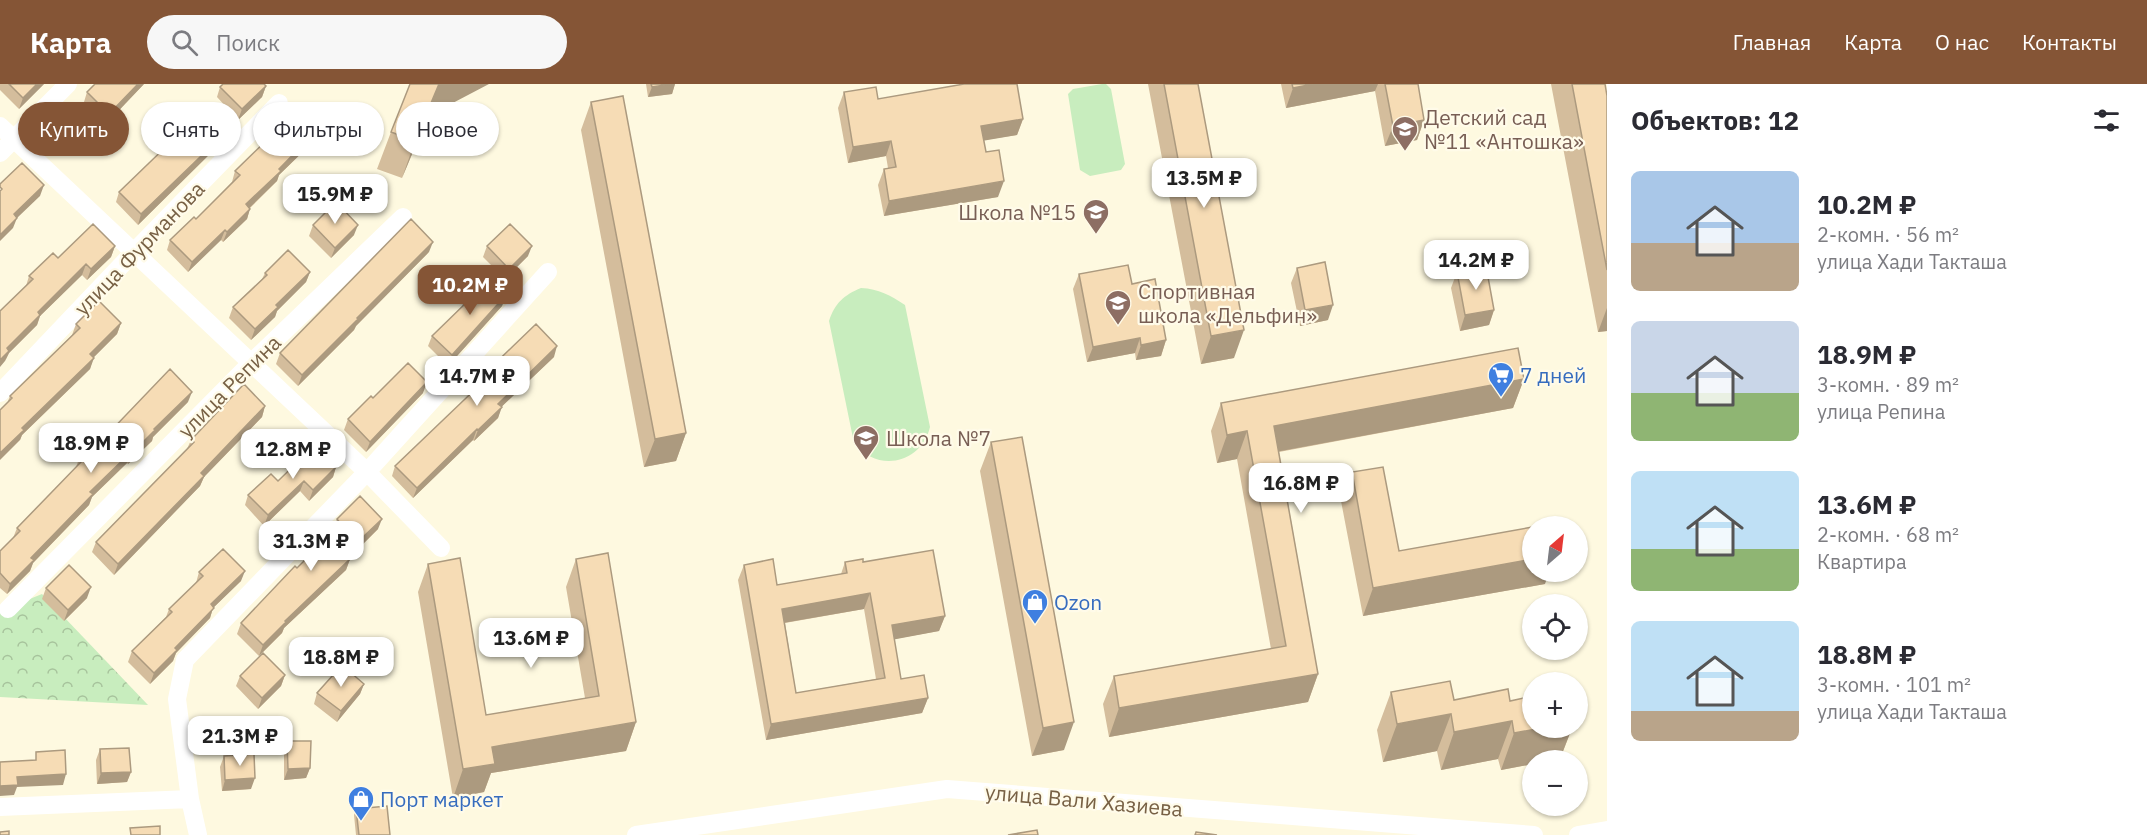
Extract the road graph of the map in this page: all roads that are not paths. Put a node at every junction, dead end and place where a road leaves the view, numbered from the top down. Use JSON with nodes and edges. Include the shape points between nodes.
{"nodes":[{"id":1,"x":68,"y":84,"type":"edge"},
{"id":2,"x":253,"y":130,"type":"edge"},
{"id":3,"x":6,"y":133,"type":"edge"},
{"id":4,"x":0,"y":153,"type":"edge"},
{"id":5,"x":403,"y":218,"type":"dead end"},
{"id":6,"x":132,"y":253,"type":"junction"},
{"id":7,"x":548,"y":272,"type":"dead end"},
{"id":8,"x":250,"y":364,"type":"junction"},
{"id":9,"x":0,"y":393,"type":"edge"},
{"id":10,"x":367,"y":472,"type":"junction"},
{"id":11,"x":441,"y":548,"type":"dead end"},
{"id":12,"x":8,"y":609,"type":"dead end"},
{"id":13,"x":189,"y":799,"type":"junction"},
{"id":14,"x":0,"y":807,"type":"edge"},
{"id":15,"x":1607,"y":830,"type":"edge"},
{"id":16,"x":198,"y":835,"type":"edge"},
{"id":17,"x":636,"y":835,"type":"edge"},
{"id":18,"x":1534,"y":835,"type":"edge"},
{"id":19,"x":1578,"y":835,"type":"edge"}],
"edges":[{"from":1,"to":3,"type":"street"},
{"from":2,"to":6,"type":"street","name":"улица Фурманова"},
{"from":3,"to":4,"type":"street"},
{"from":3,"to":6,"type":"street"},
{"from":5,"to":8,"type":"street","name":"улица Репина"},
{"from":6,"to":8,"type":"street"},
{"from":6,"to":9,"type":"street","name":"улица Фурманова"},
{"from":7,"to":10,"type":"street"},
{"from":8,"to":10,"type":"street"},
{"from":8,"to":12,"type":"street","name":"улица Репина"},
{"from":10,"to":11,"type":"street"},
{"from":10,"to":13,"type":"street","via":[[185,660],[177,699]]},
{"from":13,"to":14,"type":"street"},
{"from":13,"to":16,"type":"street"},
{"from":15,"to":19,"type":"street"},
{"from":17,"to":18,"type":"street","name":"улица Вали Хазиева","via":[[947,789]]}]}
